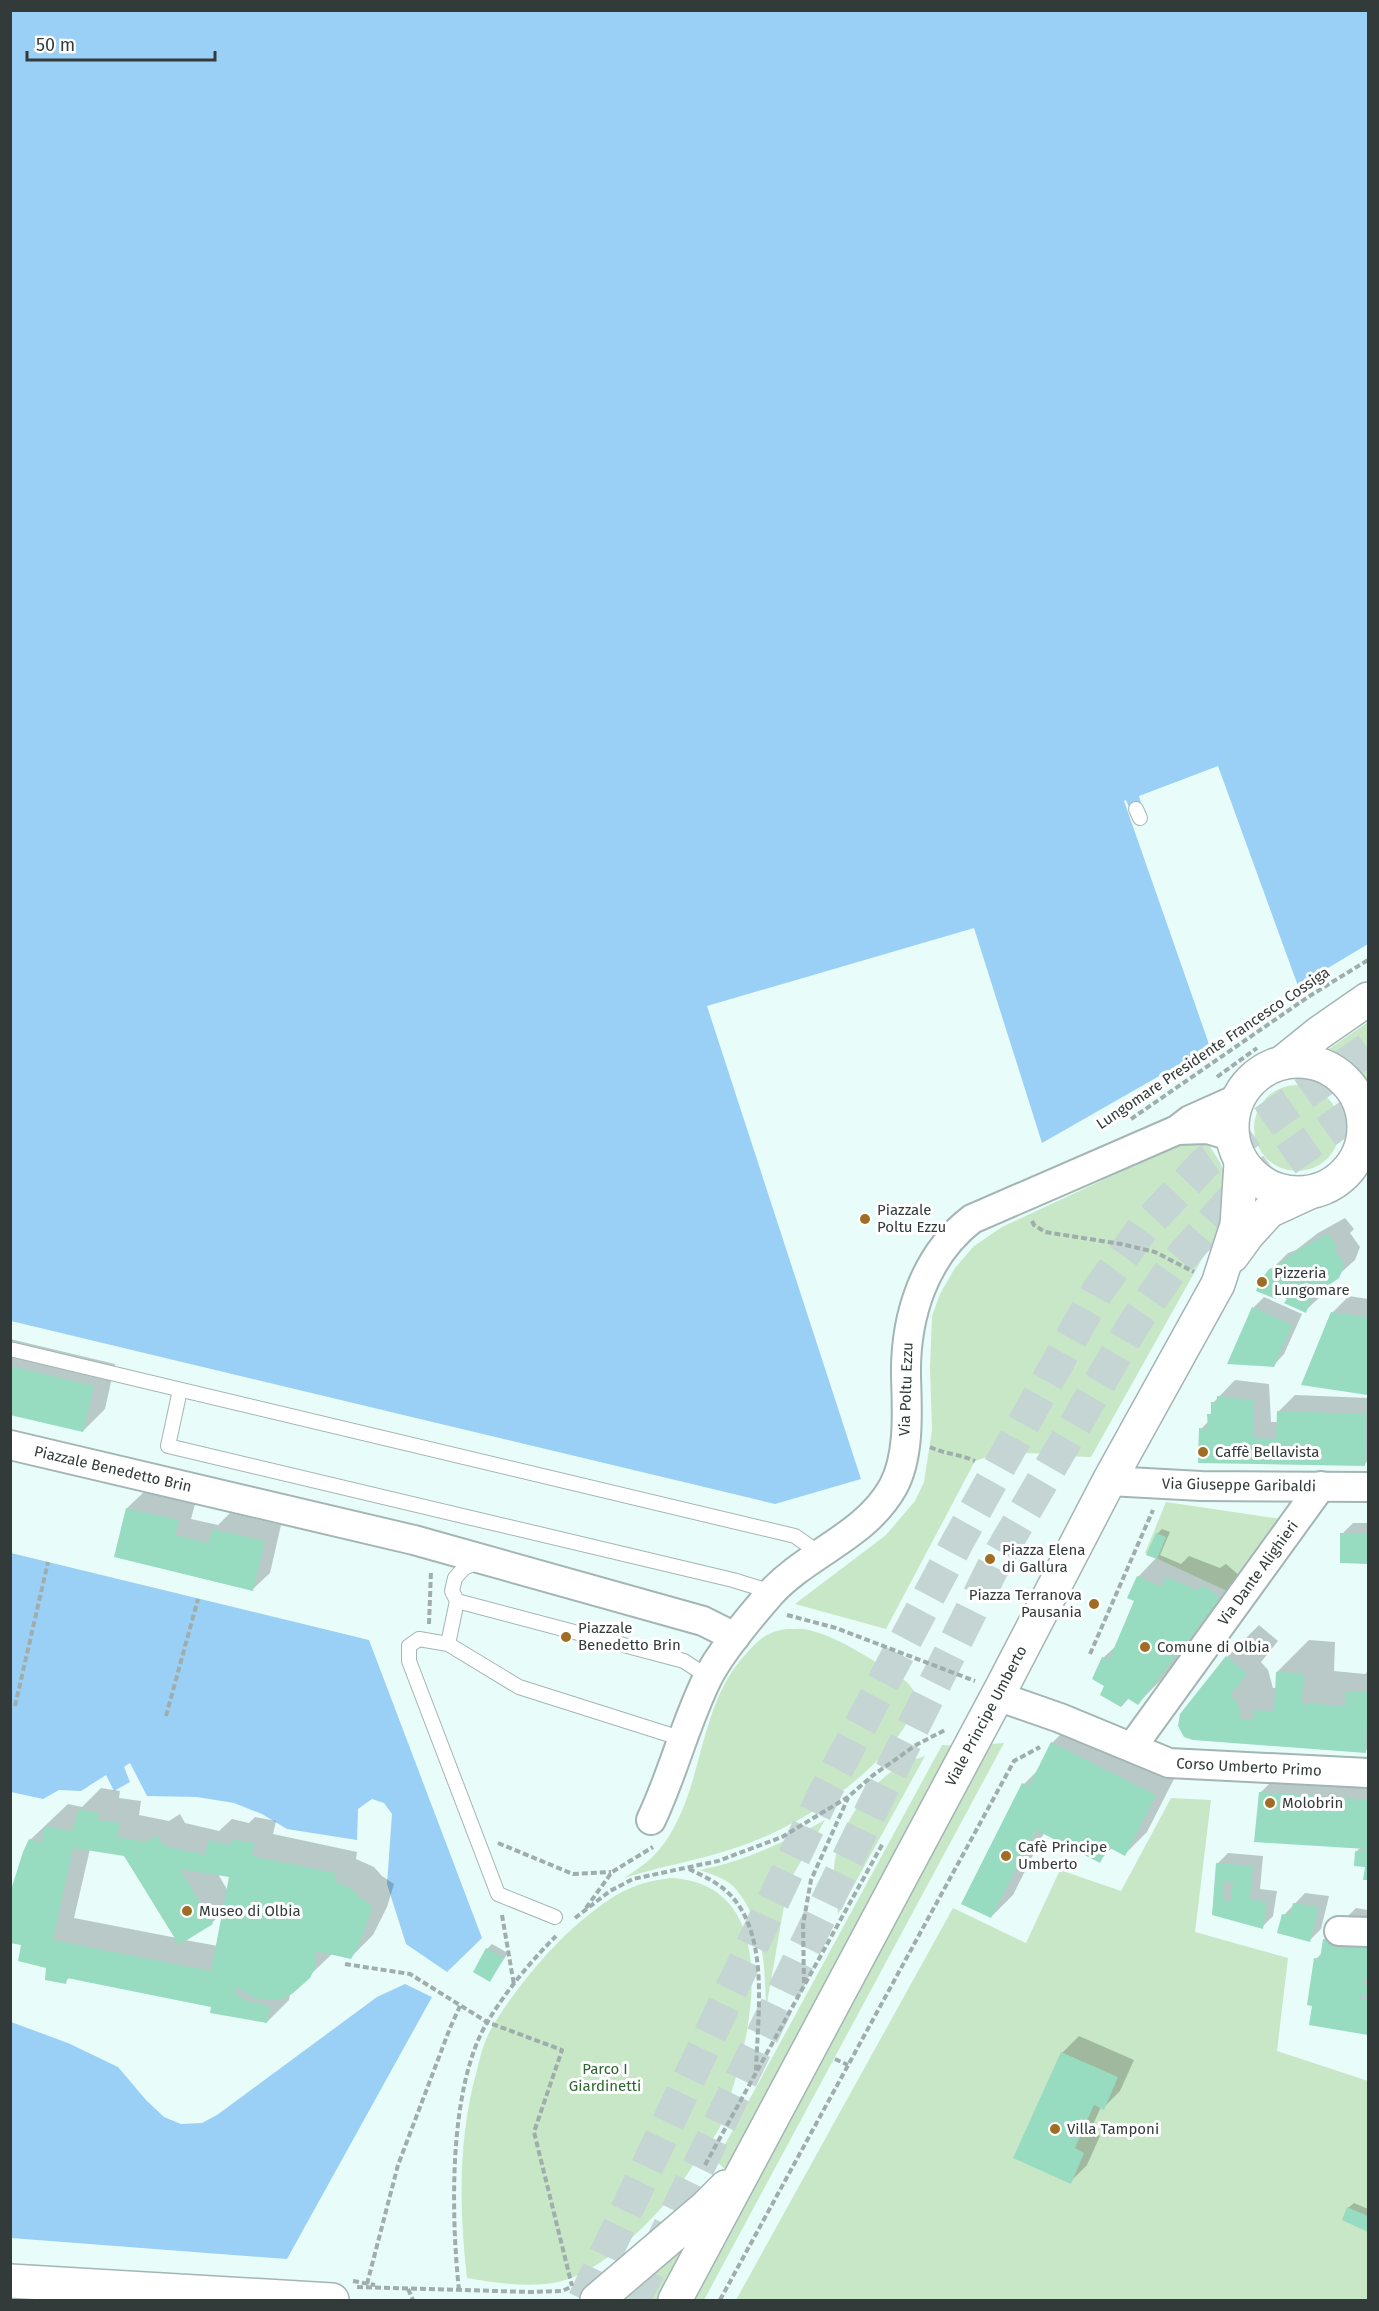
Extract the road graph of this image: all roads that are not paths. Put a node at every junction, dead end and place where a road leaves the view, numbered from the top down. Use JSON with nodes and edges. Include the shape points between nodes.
{"nodes":[{"id":1,"x":1368,"y":999,"type":"edge"},
{"id":2,"x":1283,"y":1062,"type":"junction"},
{"id":3,"x":1237,"y":1099,"type":"junction"},
{"id":4,"x":1177,"y":1131,"type":"junction"},
{"id":5,"x":1236,"y":1150,"type":"junction"},
{"id":6,"x":1356,"y":1169,"type":"edge"},
{"id":7,"x":1308,"y":1193,"type":"junction"},
{"id":8,"x":1214,"y":1272,"type":"junction"},
{"id":9,"x":10,"y":1349,"type":"edge"},
{"id":10,"x":180,"y":1390,"type":"junction"},
{"id":11,"x":10,"y":1445,"type":"edge"},
{"id":12,"x":1125,"y":1482,"type":"junction"},
{"id":13,"x":1321,"y":1486,"type":"junction"},
{"id":14,"x":1368,"y":1487,"type":"edge"},
{"id":15,"x":819,"y":1554,"type":"junction"},
{"id":16,"x":483,"y":1560,"type":"junction"},
{"id":17,"x":765,"y":1600,"type":"junction"},
{"id":18,"x":457,"y":1601,"type":"junction"},
{"id":19,"x":735,"y":1637,"type":"junction"},
{"id":20,"x":448,"y":1644,"type":"junction"},
{"id":21,"x":708,"y":1677,"type":"junction"},
{"id":22,"x":982,"y":1687,"type":"junction"},
{"id":23,"x":682,"y":1739,"type":"junction"},
{"id":24,"x":1132,"y":1748,"type":"junction"},
{"id":25,"x":1368,"y":1773,"type":"edge"},
{"id":26,"x":651,"y":1820,"type":"dead end"},
{"id":27,"x":555,"y":1917,"type":"dead end"},
{"id":28,"x":1340,"y":1931,"type":"dead end"},
{"id":29,"x":1368,"y":1932,"type":"edge"},
{"id":30,"x":749,"y":2165,"type":"junction"},
{"id":31,"x":10,"y":2281,"type":"edge"},
{"id":32,"x":584,"y":2290,"type":"edge"},
{"id":33,"x":332,"y":2301,"type":"edge"},
{"id":34,"x":675,"y":2301,"type":"edge"}],
"edges":[{"from":1,"to":2,"type":"street"},
{"from":2,"to":3,"type":"street","via":[[1254,1077]]},
{"from":2,"to":6,"type":"street","via":[[1323,1065],[1343,1078],[1357,1096],[1364,1118]]},
{"from":3,"to":4,"type":"street","name":"Via Poltu Ezzu","via":[[1190,1120]]},
{"from":3,"to":5,"type":"street","via":[[1231,1120]]},
{"from":4,"to":5,"type":"street","name":"Via Poltu Ezzu","via":[[1208,1129]]},
{"from":4,"to":15,"type":"street","name":"Via Poltu Ezzu","via":[[972,1219],[957,1230],[926,1275],[915,1306],[906,1343],[905,1443],[893,1487],[873,1514],[844,1540]]},
{"from":5,"to":7,"type":"street","via":[[1249,1173],[1268,1186],[1290,1193]]},
{"from":5,"to":8,"type":"street","name":"Viale Principe Umberto","via":[[1241,1185],[1236,1225]]},
{"from":6,"to":7,"type":"street","via":[[1329,1186]]},
{"from":7,"to":8,"type":"street","name":"Viale Principe Umberto","via":[[1269,1211]]},
{"from":8,"to":12,"type":"street","name":"Viale Principe Umberto","via":[[1218,1284]]},
{"from":9,"to":10,"type":"lane"},
{"from":10,"to":15,"type":"lane","via":[[795,1536]]},
{"from":10,"to":17,"type":"lane","via":[[168,1446],[733,1580]]},
{"from":11,"to":16,"type":"street","name":"Piazzale Benedetto Brin","via":[[414,1540]]},
{"from":12,"to":13,"type":"street","name":"Via Giuseppe Garibaldi"},
{"from":12,"to":22,"type":"street","name":"Viale Principe Umberto"},
{"from":13,"to":14,"type":"street","name":"Via Giuseppe Garibaldi"},
{"from":13,"to":24,"type":"street","name":"Via Dante Alighieri"},
{"from":15,"to":17,"type":"street","name":"Via Poltu Ezzu"},
{"from":16,"to":18,"type":"lane","via":[[465,1568],[455,1578],[452,1591]]},
{"from":16,"to":19,"type":"street","name":"Piazzale Benedetto Brin","via":[[704,1621]]},
{"from":17,"to":19,"type":"street","name":"Via Poltu Ezzu"},
{"from":18,"to":20,"type":"lane"},
{"from":18,"to":21,"type":"lane","via":[[684,1660]]},
{"from":19,"to":21,"type":"street","name":"Via Poltu Ezzu"},
{"from":20,"to":23,"type":"lane","via":[[519,1687]]},
{"from":20,"to":27,"type":"lane","via":[[419,1639],[409,1646],[410,1661],[498,1894]]},
{"from":21,"to":23,"type":"street","name":"Via Poltu Ezzu"},
{"from":22,"to":24,"type":"street","name":"Corso Umberto Primo"},
{"from":22,"to":30,"type":"street","name":"Viale Principe Umberto"},
{"from":23,"to":26,"type":"street","name":"Via Poltu Ezzu"},
{"from":24,"to":25,"type":"street","name":"Corso Umberto Primo","via":[[1169,1763]]},
{"from":28,"to":29,"type":"street"},
{"from":30,"to":32,"type":"street","name":"Viale Principe Umberto","via":[[706,2207]]},
{"from":30,"to":34,"type":"street","name":"Viale Principe Umberto"},
{"from":31,"to":33,"type":"street"}]}
